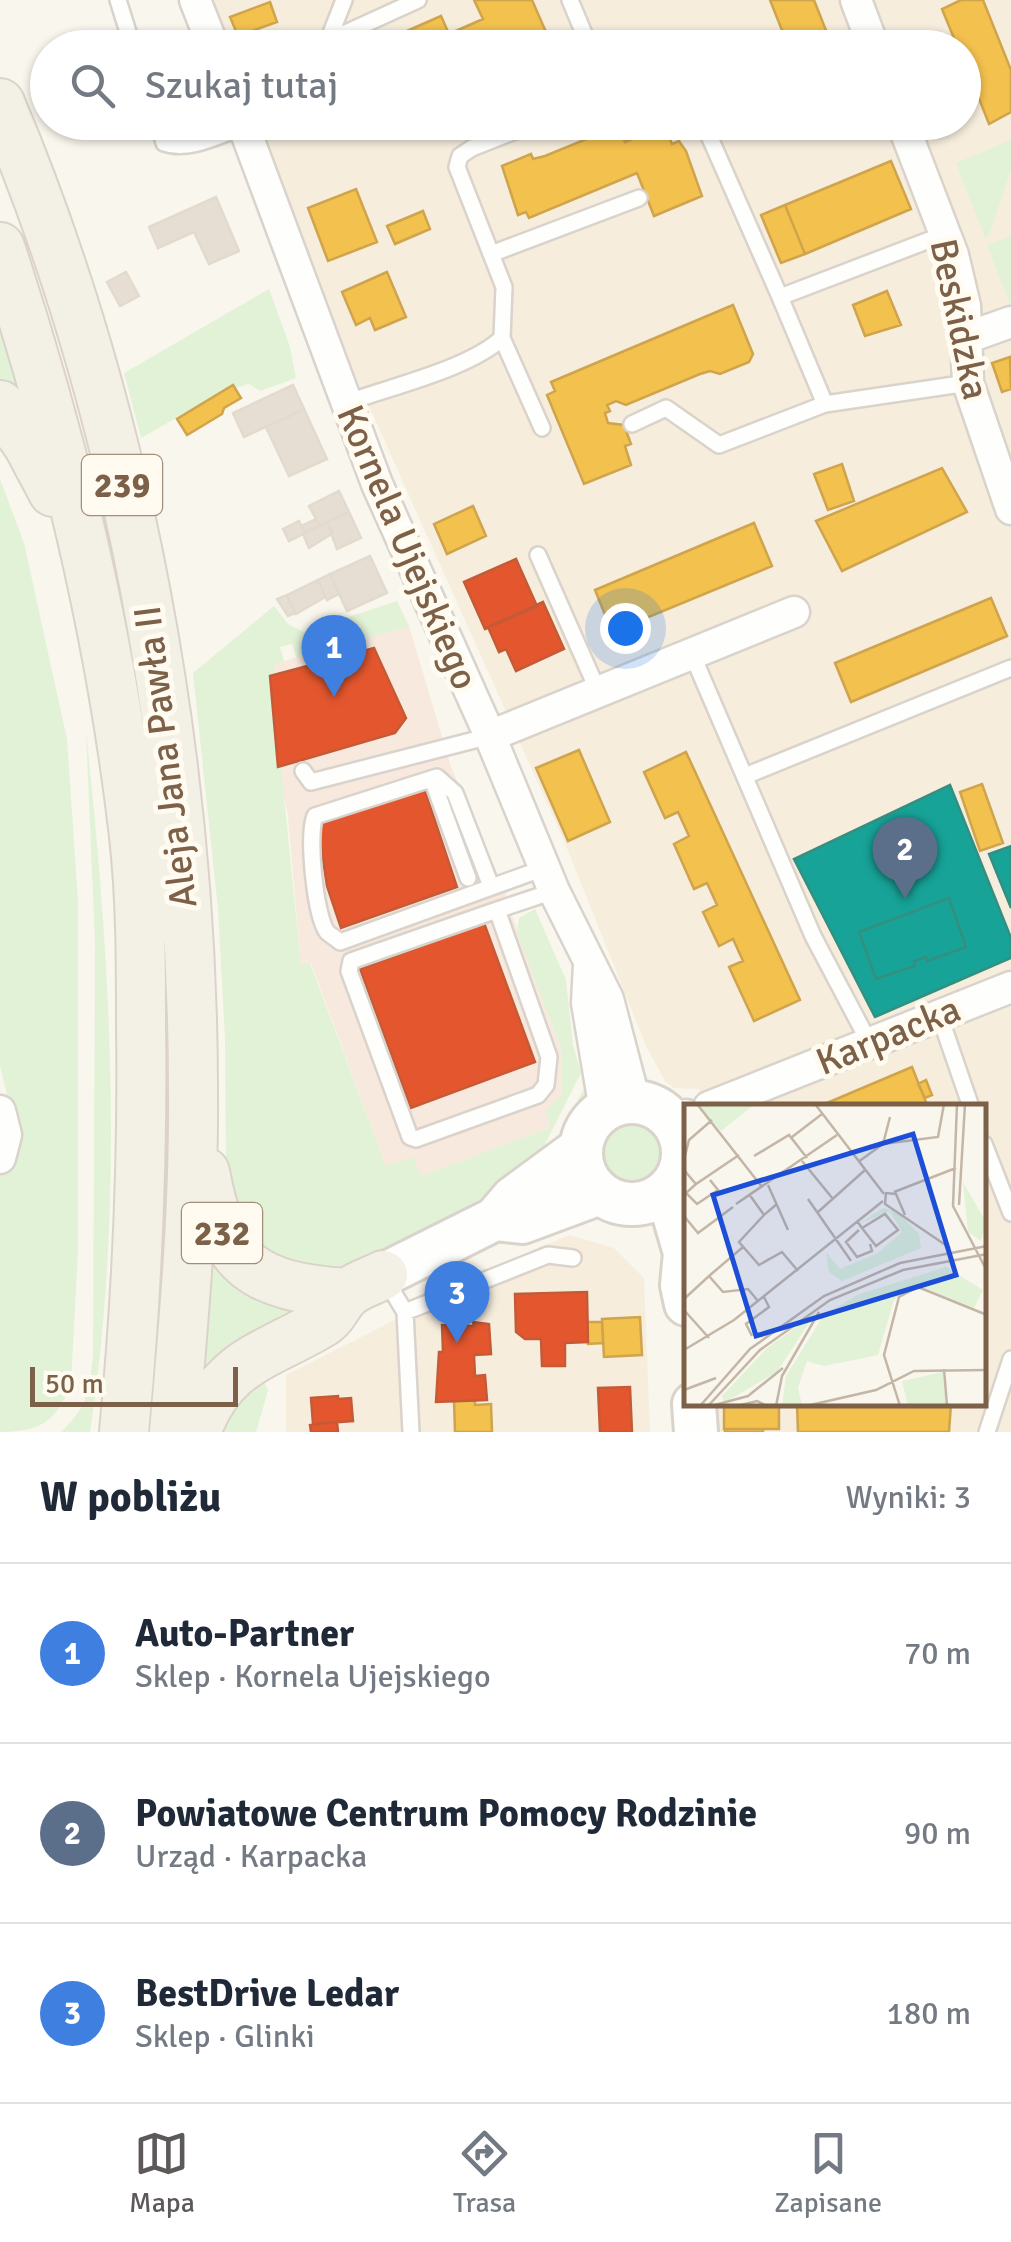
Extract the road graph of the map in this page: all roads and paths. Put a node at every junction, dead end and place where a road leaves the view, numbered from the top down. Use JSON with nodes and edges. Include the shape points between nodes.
{"nodes":[{"id":1,"x":118,"y":0,"type":"edge"},
{"id":2,"x":195,"y":0,"type":"edge"},
{"id":3,"x":344,"y":0,"type":"edge"},
{"id":4,"x":418,"y":0,"type":"edge"},
{"id":5,"x":570,"y":0,"type":"edge"},
{"id":6,"x":856,"y":0,"type":"edge"},
{"id":7,"x":127,"y":30,"type":"edge"},
{"id":8,"x":207,"y":30,"type":"edge"},
{"id":9,"x":328,"y":30,"type":"edge"},
{"id":10,"x":354,"y":30,"type":"edge"},
{"id":11,"x":582,"y":30,"type":"edge"},
{"id":12,"x":867,"y":30,"type":"edge"},
{"id":13,"x":0,"y":103,"type":"edge"},
{"id":14,"x":163,"y":140,"type":"edge"},
{"id":15,"x":203,"y":140,"type":"edge"},
{"id":16,"x":248,"y":140,"type":"edge"},
{"id":17,"x":492,"y":140,"type":"edge"},
{"id":18,"x":711,"y":140,"type":"edge"},
{"id":19,"x":909,"y":140,"type":"edge"},
{"id":20,"x":639,"y":198,"type":"dead end"},
{"id":21,"x":945,"y":234,"type":"junction"},
{"id":22,"x":0,"y":247,"type":"edge"},
{"id":23,"x":490,"y":254,"type":"junction"},
{"id":24,"x":780,"y":297,"type":"junction"},
{"id":25,"x":1011,"y":322,"type":"edge"},
{"id":26,"x":502,"y":338,"type":"junction"},
{"id":27,"x":966,"y":338,"type":"junction"},
{"id":28,"x":968,"y":383,"type":"junction"},
{"id":29,"x":345,"y":403,"type":"junction"},
{"id":30,"x":825,"y":404,"type":"junction"},
{"id":31,"x":0,"y":406,"type":"edge"},
{"id":32,"x":632,"y":424,"type":"dead end"},
{"id":33,"x":542,"y":428,"type":"dead end"},
{"id":34,"x":1011,"y":509,"type":"edge"},
{"id":35,"x":538,"y":555,"type":"dead end"},
{"id":36,"x":86,"y":557,"type":"junction"},
{"id":37,"x":794,"y":612,"type":"dead end"},
{"id":38,"x":692,"y":654,"type":"junction"},
{"id":39,"x":1011,"y":668,"type":"edge"},
{"id":40,"x":598,"y":692,"type":"junction"},
{"id":41,"x":490,"y":736,"type":"junction"},
{"id":42,"x":303,"y":770,"type":"dead end"},
{"id":43,"x":745,"y":776,"type":"junction"},
{"id":44,"x":432,"y":779,"type":"junction"},
{"id":45,"x":468,"y":878,"type":"dead end"},
{"id":46,"x":549,"y":879,"type":"junction"},
{"id":47,"x":490,"y":886,"type":"junction"},
{"id":48,"x":497,"y":910,"type":"junction"},
{"id":49,"x":1011,"y":986,"type":"edge"},
{"id":50,"x":939,"y":1014,"type":"junction"},
{"id":51,"x":869,"y":1042,"type":"junction"},
{"id":52,"x":194,"y":1089,"type":"junction"},
{"id":53,"x":970,"y":1104,"type":"edge"},
{"id":54,"x":0,"y":1111,"type":"edge"},
{"id":55,"x":661,"y":1111,"type":"edge"},
{"id":56,"x":581,"y":1148,"type":"junction"},
{"id":57,"x":0,"y":1158,"type":"edge"},
{"id":58,"x":986,"y":1163,"type":"edge"},
{"id":59,"x":667,"y":1191,"type":"junction"},
{"id":60,"x":613,"y":1199,"type":"junction"},
{"id":61,"x":1010,"y":1215,"type":"edge"},
{"id":62,"x":495,"y":1219,"type":"junction"},
{"id":63,"x":684,"y":1246,"type":"edge"},
{"id":64,"x":573,"y":1258,"type":"dead end"},
{"id":65,"x":378,"y":1294,"type":"junction"},
{"id":66,"x":684,"y":1294,"type":"edge"},
{"id":67,"x":1011,"y":1359,"type":"edge"},
{"id":68,"x":694,"y":1407,"type":"edge"},
{"id":69,"x":124,"y":1432,"type":"edge"},
{"id":70,"x":174,"y":1432,"type":"edge"},
{"id":71,"x":196,"y":1432,"type":"edge"},
{"id":72,"x":410,"y":1432,"type":"edge"},
{"id":73,"x":696,"y":1432,"type":"edge"},
{"id":74,"x":988,"y":1432,"type":"edge"}],
"edges":[{"from":1,"to":7,"type":"lane"},
{"from":2,"to":8,"type":"street"},
{"from":3,"to":9,"type":"lane"},
{"from":4,"to":10,"type":"lane"},
{"from":5,"to":11,"type":"lane"},
{"from":6,"to":12,"type":"street"},
{"from":13,"to":52,"type":"main road","name":"Aleja Jana Pawła II","number":"239","via":[[96,381],[143,583],[176,799]]},
{"from":14,"to":15,"type":"lane","via":[[170,146]]},
{"from":16,"to":29,"type":"street","name":"Kornela Ujejskiego"},
{"from":17,"to":23,"type":"lane","via":[[460,156],[460,179]]},
{"from":18,"to":24,"type":"lane"},
{"from":19,"to":21,"type":"street","name":"Beskidzka"},
{"from":20,"to":23,"type":"lane"},
{"from":21,"to":24,"type":"lane"},
{"from":21,"to":27,"type":"street","name":"Beskidzka","via":[[965,306]]},
{"from":22,"to":36,"type":"main road","name":"Aleja Jana Pawła II","number":"239","via":[[43,382]]},
{"from":23,"to":26,"type":"lane","via":[[504,288]]},
{"from":24,"to":30,"type":"lane"},
{"from":25,"to":27,"type":"street"},
{"from":26,"to":29,"type":"lane","via":[[466,360]]},
{"from":26,"to":33,"type":"lane"},
{"from":27,"to":28,"type":"street","name":"Beskidzka"},
{"from":28,"to":30,"type":"lane"},
{"from":28,"to":34,"type":"street","name":"Beskidzka"},
{"from":29,"to":41,"type":"street","name":"Kornela Ujejskiego"},
{"from":30,"to":32,"type":"lane","via":[[720,445],[666,408]]},
{"from":31,"to":36,"type":"main road","via":[[28,445]]},
{"from":35,"to":40,"type":"lane"},
{"from":36,"to":69,"type":"main road","name":"Aleja Jana Pawła II","number":"239","via":[[134,838],[140,962],[138,1246]]},
{"from":37,"to":38,"type":"street"},
{"from":38,"to":40,"type":"street"},
{"from":38,"to":43,"type":"lane"},
{"from":39,"to":43,"type":"lane"},
{"from":40,"to":41,"type":"street"},
{"from":41,"to":42,"type":"lane","via":[[311,782]]},
{"from":41,"to":46,"type":"street","name":"Kornela Ujejskiego"},
{"from":43,"to":51,"type":"lane","via":[[813,936]]},
{"from":44,"to":45,"type":"lane"},
{"from":44,"to":47,"type":"lane","via":[[455,793]]},
{"from":44,"to":47,"type":"lane","via":[[315,816],[313,868],[326,931],[340,942]]},
{"from":46,"to":47,"type":"lane"},
{"from":46,"to":48,"type":"lane"},
{"from":46,"to":55,"type":"street","name":"Kornela Ujejskiego"},
{"from":48,"to":48,"type":"lane","via":[[549,1057],[546,1085],[538,1095],[410,1137],[350,961]]},
{"from":49,"to":50,"type":"street","name":"Karpacka"},
{"from":50,"to":51,"type":"street","name":"Karpacka"},
{"from":50,"to":53,"type":"lane"},
{"from":51,"to":55,"type":"street","name":"Karpacka"},
{"from":52,"to":65,"type":"main road","number":"232","via":[[212,1212],[225,1240],[279,1285]]},
{"from":52,"to":70,"type":"main road","name":"Aleja Jana Pawła II","number":"239"},
{"from":54,"to":57,"type":"street","via":[[6,1135]]},
{"from":55,"to":56,"type":"main road","via":[[588,1126]]},
{"from":55,"to":59,"type":"main road","via":[[683,1148]]},
{"from":56,"to":60,"type":"main road","via":[[584,1173]]},
{"from":56,"to":62,"type":"main road"},
{"from":58,"to":61,"type":"lane"},
{"from":59,"to":60,"type":"main road","via":[[654,1199]]},
{"from":59,"to":63,"type":"main road"},
{"from":60,"to":62,"type":"main road","via":[[522,1222]]},
{"from":60,"to":66,"type":"main road"},
{"from":62,"to":65,"type":"main road"},
{"from":64,"to":65,"type":"lane","via":[[548,1256]]},
{"from":65,"to":71,"type":"main road","via":[[254,1357],[218,1386]]},
{"from":65,"to":72,"type":"lane"},
{"from":67,"to":74,"type":"lane"},
{"from":68,"to":73,"type":"main road"}]}
